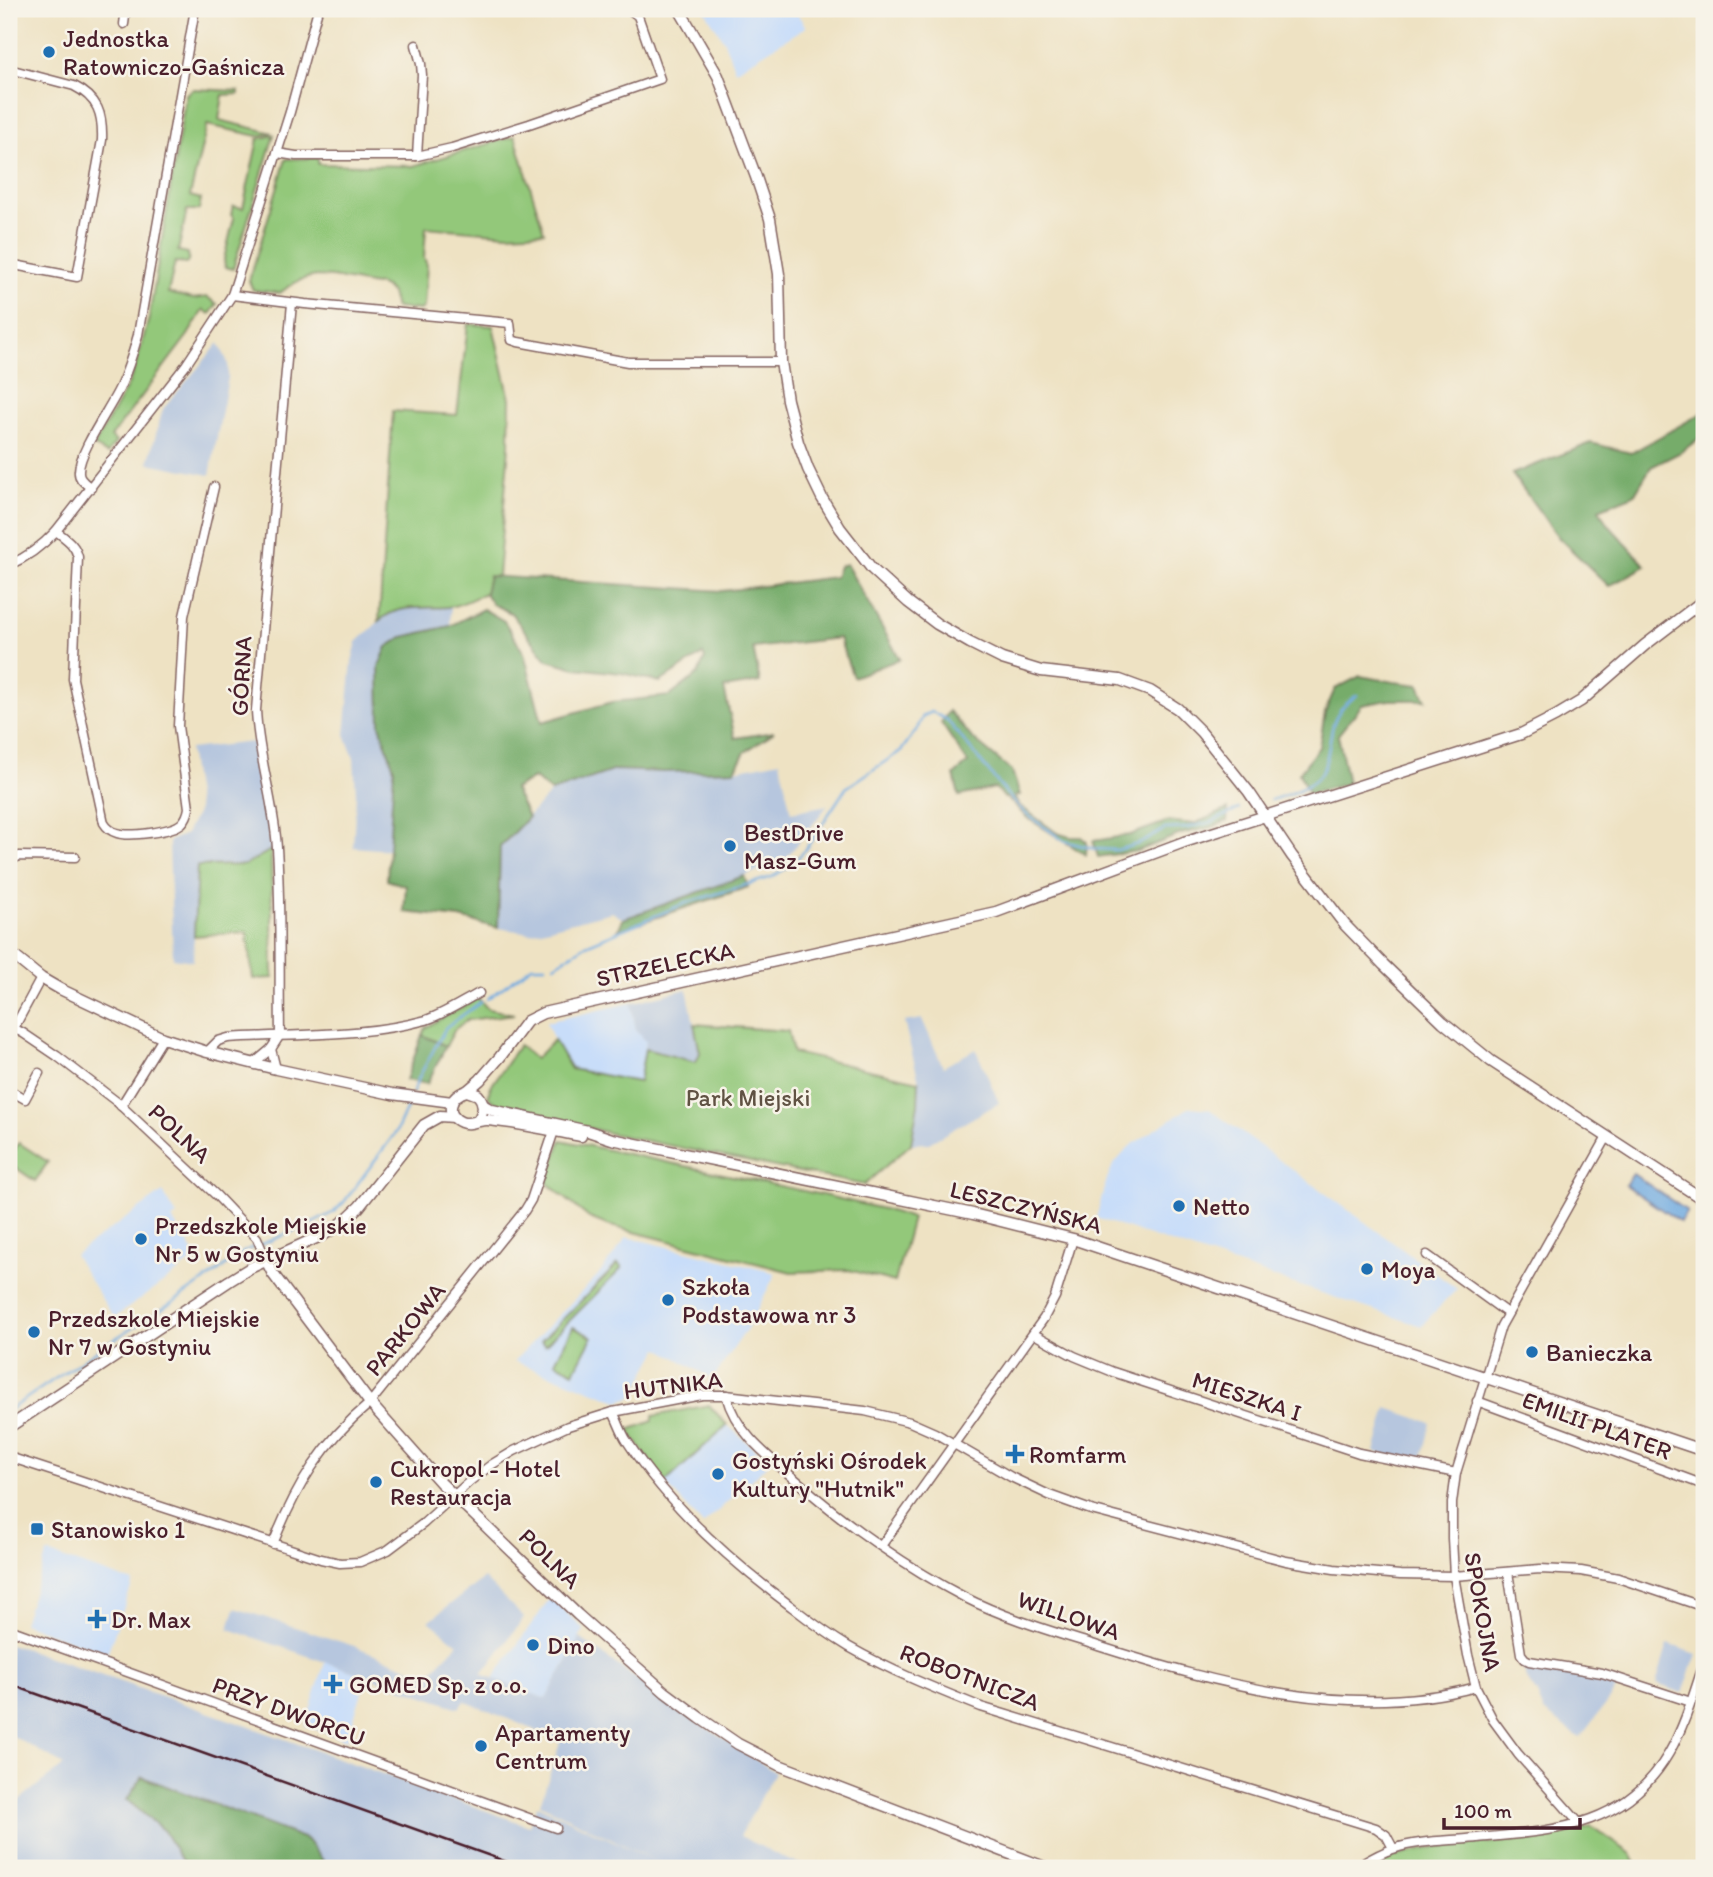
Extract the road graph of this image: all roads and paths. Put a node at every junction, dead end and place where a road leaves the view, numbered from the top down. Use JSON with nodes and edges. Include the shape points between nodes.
{"nodes":[{"id":1,"x":126,"y":9,"type":"edge"},
{"id":2,"x":195,"y":9,"type":"edge"},
{"id":3,"x":318,"y":9,"type":"edge"},
{"id":4,"x":629,"y":9,"type":"edge"},
{"id":5,"x":680,"y":9,"type":"edge"},
{"id":6,"x":124,"y":24,"type":"dead end"},
{"id":7,"x":416,"y":45,"type":"dead end"},
{"id":8,"x":9,"y":69,"type":"edge"},
{"id":9,"x":277,"y":153,"type":"junction"},
{"id":10,"x":417,"y":156,"type":"junction"},
{"id":11,"x":9,"y":264,"type":"edge"},
{"id":12,"x":232,"y":295,"type":"junction"},
{"id":13,"x":292,"y":303,"type":"junction"},
{"id":14,"x":781,"y":362,"type":"junction"},
{"id":15,"x":214,"y":487,"type":"dead end"},
{"id":16,"x":91,"y":488,"type":"junction"},
{"id":17,"x":56,"y":531,"type":"junction"},
{"id":18,"x":9,"y":565,"type":"edge"},
{"id":19,"x":1704,"y":600,"type":"edge"},
{"id":20,"x":1266,"y":816,"type":"junction"},
{"id":21,"x":75,"y":858,"type":"dead end"},
{"id":22,"x":9,"y":861,"type":"edge"},
{"id":23,"x":9,"y":952,"type":"edge"},
{"id":24,"x":41,"y":978,"type":"junction"},
{"id":25,"x":479,"y":993,"type":"dead end"},
{"id":26,"x":11,"y":1027,"type":"edge"},
{"id":27,"x":280,"y":1035,"type":"junction"},
{"id":28,"x":163,"y":1038,"type":"junction"},
{"id":29,"x":271,"y":1049,"type":"junction"},
{"id":30,"x":207,"y":1052,"type":"junction"},
{"id":31,"x":500,"y":1058,"type":"junction"},
{"id":32,"x":253,"y":1064,"type":"junction"},
{"id":33,"x":276,"y":1069,"type":"junction"},
{"id":34,"x":39,"y":1073,"type":"dead end"},
{"id":35,"x":9,"y":1090,"type":"edge"},
{"id":36,"x":467,"y":1091,"type":"junction"},
{"id":37,"x":421,"y":1099,"type":"junction"},
{"id":38,"x":452,"y":1102,"type":"junction"},
{"id":39,"x":482,"y":1102,"type":"junction"},
{"id":40,"x":121,"y":1107,"type":"junction"},
{"id":41,"x":454,"y":1117,"type":"junction"},
{"id":42,"x":478,"y":1120,"type":"junction"},
{"id":43,"x":424,"y":1125,"type":"junction"},
{"id":44,"x":554,"y":1131,"type":"junction"},
{"id":45,"x":1607,"y":1137,"type":"junction"},
{"id":46,"x":612,"y":1139,"type":"junction"},
{"id":47,"x":1704,"y":1200,"type":"edge"},
{"id":48,"x":1073,"y":1238,"type":"junction"},
{"id":49,"x":1427,"y":1255,"type":"dead end"},
{"id":50,"x":265,"y":1257,"type":"junction"},
{"id":51,"x":1507,"y":1313,"type":"junction"},
{"id":52,"x":1034,"y":1334,"type":"junction"},
{"id":53,"x":1486,"y":1377,"type":"junction"},
{"id":54,"x":726,"y":1395,"type":"junction"},
{"id":55,"x":1477,"y":1401,"type":"junction"},
{"id":56,"x":370,"y":1403,"type":"junction"},
{"id":57,"x":613,"y":1412,"type":"junction"},
{"id":58,"x":9,"y":1427,"type":"edge"},
{"id":59,"x":953,"y":1443,"type":"junction"},
{"id":60,"x":1704,"y":1451,"type":"edge"},
{"id":61,"x":9,"y":1457,"type":"edge"},
{"id":62,"x":1456,"y":1473,"type":"junction"},
{"id":63,"x":1704,"y":1485,"type":"edge"},
{"id":64,"x":454,"y":1495,"type":"junction"},
{"id":65,"x":273,"y":1544,"type":"junction"},
{"id":66,"x":881,"y":1546,"type":"junction"},
{"id":67,"x":1508,"y":1572,"type":"junction"},
{"id":68,"x":1454,"y":1576,"type":"junction"},
{"id":69,"x":1704,"y":1607,"type":"edge"},
{"id":70,"x":9,"y":1629,"type":"edge"},
{"id":71,"x":1704,"y":1663,"type":"edge"},
{"id":72,"x":1476,"y":1687,"type":"junction"},
{"id":73,"x":1691,"y":1702,"type":"junction"},
{"id":74,"x":1579,"y":1823,"type":"junction"},
{"id":75,"x":556,"y":1828,"type":"dead end"},
{"id":76,"x":1394,"y":1849,"type":"junction"},
{"id":77,"x":1047,"y":1868,"type":"edge"},
{"id":78,"x":1355,"y":1868,"type":"edge"}],
"edges":[{"from":1,"to":6,"type":"street"},
{"from":2,"to":16,"type":"street","via":[[138,335],[120,388],[80,463],[80,478]]},
{"from":3,"to":9,"type":"street"},
{"from":4,"to":10,"type":"street","via":[[638,16],[660,79]]},
{"from":5,"to":14,"type":"street","via":[[719,76],[764,199],[779,274]]},
{"from":7,"to":10,"type":"street","via":[[422,75]]},
{"from":8,"to":11,"type":"street","via":[[81,90],[99,108],[102,124],[77,277]]},
{"from":9,"to":10,"type":"street"},
{"from":9,"to":12,"type":"street"},
{"from":12,"to":13,"type":"street"},
{"from":12,"to":16,"type":"street","via":[[186,366]]},
{"from":13,"to":14,"type":"street","via":[[510,323],[512,340],[603,359]]},
{"from":13,"to":27,"type":"street","name":"GÓRNA","via":[[256,710],[277,848]]},
{"from":14,"to":20,"type":"street","via":[[792,421],[808,469],[861,556],[895,591],[937,624],[1002,659],[1037,670],[1120,680],[1165,699],[1201,732]]},
{"from":15,"to":17,"type":"street","via":[[184,616],[178,726],[189,808],[182,823],[168,830],[121,834],[104,823],[72,679],[78,557],[70,541]]},
{"from":16,"to":17,"type":"street"},
{"from":17,"to":18,"type":"street"},
{"from":19,"to":20,"type":"street","name":"STRZELECKA","via":[[1581,701],[1538,726]]},
{"from":20,"to":31,"type":"street","name":"STRZELECKA","via":[[996,912],[543,1013],[527,1021]]},
{"from":20,"to":45,"type":"street","via":[[1333,909],[1417,998],[1480,1053]]},
{"from":21,"to":22,"type":"street","via":[[19,856]]},
{"from":23,"to":24,"type":"street"},
{"from":24,"to":26,"type":"street"},
{"from":24,"to":28,"type":"street"},
{"from":25,"to":27,"type":"street","via":[[428,1019],[351,1032]]},
{"from":26,"to":40,"type":"street","name":"POLNA","via":[[57,1056]]},
{"from":27,"to":29,"type":"street"},
{"from":27,"to":30,"type":"street","via":[[228,1038]]},
{"from":28,"to":30,"type":"street"},
{"from":28,"to":40,"type":"street"},
{"from":29,"to":32,"type":"street"},
{"from":29,"to":33,"type":"street"},
{"from":30,"to":32,"type":"street"},
{"from":31,"to":36,"type":"street","name":"STRZELECKA"},
{"from":31,"to":39,"type":"street","name":"STRZELECKA","via":[[485,1084]]},
{"from":32,"to":33,"type":"street"},
{"from":33,"to":37,"type":"street"},
{"from":34,"to":35,"type":"street","via":[[25,1099]]},
{"from":36,"to":38,"type":"street"},
{"from":36,"to":39,"type":"street"},
{"from":37,"to":38,"type":"street"},
{"from":37,"to":43,"type":"street","via":[[428,1111]]},
{"from":38,"to":41,"type":"street"},
{"from":39,"to":42,"type":"street"},
{"from":39,"to":46,"type":"street","name":"LESZCZYŃSKA","via":[[492,1110]]},
{"from":40,"to":50,"type":"street","name":"POLNA","via":[[217,1196],[257,1238]]},
{"from":41,"to":42,"type":"street","via":[[463,1123]]},
{"from":41,"to":43,"type":"street","via":[[440,1116]]},
{"from":42,"to":44,"type":"street","name":"LESZCZYŃSKA"},
{"from":43,"to":50,"type":"street","via":[[342,1223]]},
{"from":44,"to":46,"type":"street","name":"LESZCZYŃSKA"},
{"from":44,"to":56,"type":"street","name":"PARKOWA","via":[[531,1200],[521,1216]]},
{"from":45,"to":47,"type":"street"},
{"from":45,"to":51,"type":"street","name":"SPOKOJNA"},
{"from":46,"to":48,"type":"street","name":"LESZCZYŃSKA"},
{"from":48,"to":52,"type":"street","via":[[1055,1297]]},
{"from":48,"to":53,"type":"street","name":"LESZCZYŃSKA"},
{"from":49,"to":51,"type":"street"},
{"from":50,"to":56,"type":"street","name":"POLNA"},
{"from":50,"to":58,"type":"street"},
{"from":51,"to":53,"type":"street","name":"SPOKOJNA"},
{"from":52,"to":59,"type":"street"},
{"from":52,"to":62,"type":"street","name":"MIESZKA I","via":[[1126,1376],[1359,1453]]},
{"from":53,"to":55,"type":"street","name":"SPOKOJNA"},
{"from":53,"to":60,"type":"street","name":"LESZCZYŃSKA"},
{"from":54,"to":57,"type":"street","name":"HUTNIKA","via":[[702,1395]]},
{"from":54,"to":59,"type":"street","name":"HUTNIKA","via":[[889,1416]]},
{"from":54,"to":66,"type":"street","name":"WILLOWA","via":[[736,1421],[761,1450]]},
{"from":55,"to":62,"type":"street","name":"SPOKOJNA"},
{"from":55,"to":63,"type":"street","name":"EMILII PLATER"},
{"from":56,"to":64,"type":"street","name":"POLNA"},
{"from":56,"to":65,"type":"street","name":"PARKOWA","via":[[340,1429],[313,1464]]},
{"from":57,"to":64,"type":"street","name":"HUTNIKA","via":[[514,1451]]},
{"from":57,"to":76,"type":"street","name":"ROBOTNICZA","via":[[626,1439],[702,1530],[751,1577],[848,1646],[981,1707],[1376,1828]]},
{"from":59,"to":66,"type":"street"},
{"from":59,"to":68,"type":"street","name":"HUTNIKA","via":[[1049,1495],[1134,1523],[1334,1569]]},
{"from":61,"to":65,"type":"street","name":"HUTNIKA"},
{"from":62,"to":68,"type":"street","name":"SPOKOJNA","via":[[1451,1538]]},
{"from":64,"to":65,"type":"street","name":"HUTNIKA","via":[[402,1541],[360,1562],[340,1563]]},
{"from":64,"to":77,"type":"street","name":"POLNA","via":[[632,1664],[738,1744],[819,1782]]},
{"from":66,"to":72,"type":"street","name":"WILLOWA","via":[[934,1581],[989,1608],[1154,1664],[1230,1682],[1350,1701],[1426,1698]]},
{"from":67,"to":68,"type":"street","name":"HUTNIKA"},
{"from":67,"to":69,"type":"street","name":"HUTNIKA","via":[[1564,1569],[1600,1573]]},
{"from":67,"to":73,"type":"street","via":[[1525,1659],[1602,1673]]},
{"from":68,"to":72,"type":"street","name":"SPOKOJNA"},
{"from":70,"to":75,"type":"street","name":"PRZY DWORCU"},
{"from":71,"to":73,"type":"street"},
{"from":72,"to":74,"type":"street","name":"SPOKOJNA","via":[[1518,1754]]},
{"from":73,"to":74,"type":"street","via":[[1670,1751],[1644,1787],[1627,1802]]},
{"from":74,"to":76,"type":"street"},
{"from":76,"to":78,"type":"street"}]}
